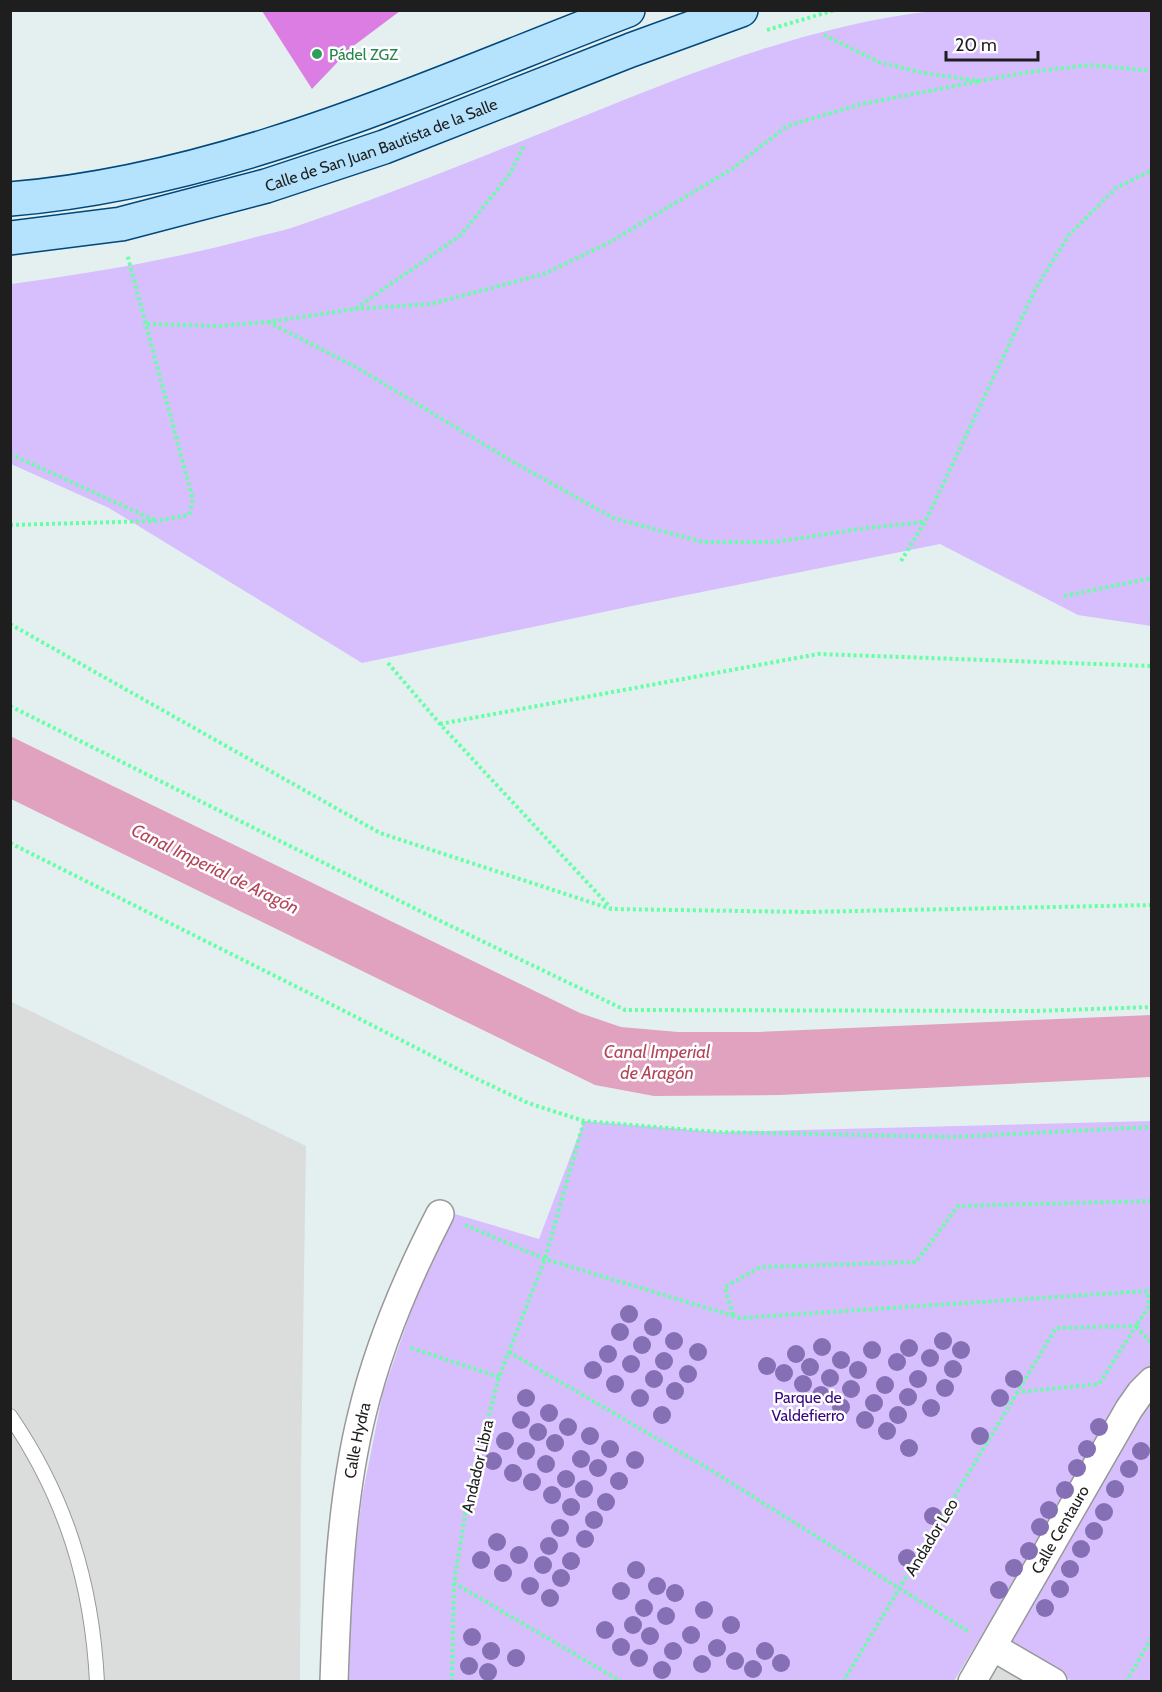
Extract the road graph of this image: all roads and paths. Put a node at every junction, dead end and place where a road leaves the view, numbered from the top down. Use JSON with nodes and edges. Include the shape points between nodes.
{"nodes":[{"id":1,"x":628,"y":10,"type":"edge"},
{"id":2,"x":741,"y":10,"type":"edge"},
{"id":3,"x":824,"y":35,"type":"dead end"},
{"id":4,"x":1152,"y":72,"type":"edge"},
{"id":5,"x":980,"y":81,"type":"junction"},
{"id":6,"x":525,"y":144,"type":"dead end"},
{"id":7,"x":1152,"y":170,"type":"edge"},
{"id":8,"x":10,"y":199,"type":"edge"},
{"id":9,"x":10,"y":238,"type":"edge"},
{"id":10,"x":125,"y":249,"type":"dead end"},
{"id":11,"x":355,"y":309,"type":"junction"},
{"id":12,"x":268,"y":322,"type":"junction"},
{"id":13,"x":147,"y":324,"type":"junction"},
{"id":14,"x":10,"y":454,"type":"edge"},
{"id":15,"x":155,"y":521,"type":"junction"},
{"id":16,"x":925,"y":522,"type":"junction"},
{"id":17,"x":10,"y":525,"type":"edge"},
{"id":18,"x":901,"y":561,"type":"dead end"},
{"id":19,"x":1152,"y":578,"type":"edge"},
{"id":20,"x":1064,"y":596,"type":"dead end"},
{"id":21,"x":10,"y":624,"type":"edge"},
{"id":22,"x":388,"y":663,"type":"dead end"},
{"id":23,"x":1152,"y":666,"type":"edge"},
{"id":24,"x":10,"y":706,"type":"edge"},
{"id":25,"x":440,"y":724,"type":"junction"},
{"id":26,"x":10,"y":843,"type":"edge"},
{"id":27,"x":1152,"y":905,"type":"edge"},
{"id":28,"x":611,"y":909,"type":"junction"},
{"id":29,"x":1152,"y":1007,"type":"edge"},
{"id":30,"x":584,"y":1121,"type":"junction"},
{"id":31,"x":1152,"y":1127,"type":"edge"},
{"id":32,"x":1152,"y":1201,"type":"edge"},
{"id":33,"x":440,"y":1214,"type":"joint"},
{"id":34,"x":545,"y":1259,"type":"junction"},
{"id":35,"x":1149,"y":1291,"type":"edge"},
{"id":36,"x":733,"y":1316,"type":"junction"},
{"id":37,"x":1136,"y":1326,"type":"junction"},
{"id":38,"x":386,"y":1339,"type":"junction"},
{"id":39,"x":1152,"y":1344,"type":"edge"},
{"id":40,"x":509,"y":1352,"type":"junction"},
{"id":41,"x":499,"y":1377,"type":"junction"},
{"id":42,"x":1152,"y":1381,"type":"edge"},
{"id":43,"x":1019,"y":1392,"type":"junction"},
{"id":44,"x":10,"y":1416,"type":"edge"},
{"id":45,"x":454,"y":1582,"type":"junction"},
{"id":46,"x":900,"y":1588,"type":"junction"},
{"id":47,"x":1152,"y":1637,"type":"edge"},
{"id":48,"x":993,"y":1647,"type":"junction"},
{"id":49,"x":97,"y":1682,"type":"edge"},
{"id":50,"x":334,"y":1682,"type":"edge"},
{"id":51,"x":452,"y":1682,"type":"edge"},
{"id":52,"x":622,"y":1682,"type":"edge"},
{"id":53,"x":843,"y":1682,"type":"edge"},
{"id":54,"x":972,"y":1682,"type":"edge"},
{"id":55,"x":1053,"y":1682,"type":"edge"},
{"id":56,"x":1126,"y":1682,"type":"edge"}],
"edges":[{"from":1,"to":8,"type":"main road","via":[[396,101],[254,150],[123,182]]},
{"from":2,"to":9,"type":"main road","name":"Calle de San Juan Bautista de la Salle","via":[[384,147],[266,186],[121,224]]},
{"from":3,"to":5,"type":"path","via":[[879,62]]},
{"from":4,"to":5,"type":"path","via":[[1090,65]]},
{"from":5,"to":11,"type":"path","via":[[862,104],[788,126],[732,169],[610,242],[544,274],[431,304]]},
{"from":6,"to":11,"type":"path","via":[[510,175],[461,235]]},
{"from":7,"to":16,"type":"path","via":[[1116,188],[1069,235],[1036,288]]},
{"from":10,"to":13,"type":"path"},
{"from":11,"to":12,"type":"path"},
{"from":12,"to":13,"type":"path","via":[[220,326]]},
{"from":12,"to":16,"type":"path","via":[[356,367],[613,518],[703,542],[776,542]]},
{"from":13,"to":15,"type":"path","via":[[194,500],[189,515]]},
{"from":14,"to":15,"type":"path"},
{"from":15,"to":17,"type":"path"},
{"from":16,"to":18,"type":"path"},
{"from":19,"to":20,"type":"path"},
{"from":21,"to":28,"type":"path","via":[[380,833]]},
{"from":22,"to":25,"type":"path"},
{"from":23,"to":25,"type":"path","via":[[818,654]]},
{"from":24,"to":29,"type":"path","via":[[625,1010],[1034,1011]]},
{"from":25,"to":28,"type":"path"},
{"from":26,"to":30,"type":"path","via":[[477,1080],[528,1103]]},
{"from":27,"to":28,"type":"path","via":[[806,912]]},
{"from":30,"to":31,"type":"path","via":[[718,1132],[953,1137]]},
{"from":30,"to":34,"type":"path","name":"Andador Libra"},
{"from":32,"to":36,"type":"path","via":[[958,1206],[916,1262],[760,1267],[725,1287]]},
{"from":33,"to":34,"type":"path"},
{"from":33,"to":38,"type":"street","name":"Calle Hydra","via":[[419,1254]]},
{"from":34,"to":36,"type":"path"},
{"from":34,"to":40,"type":"path","name":"Andador Libra"},
{"from":35,"to":36,"type":"path"},
{"from":35,"to":37,"type":"path","via":[[1149,1306]]},
{"from":37,"to":39,"type":"path"},
{"from":37,"to":43,"type":"path","via":[[1099,1384]]},
{"from":37,"to":43,"type":"path","name":"Andador Leo","via":[[1056,1328]]},
{"from":38,"to":41,"type":"path"},
{"from":38,"to":50,"type":"street","name":"Calle Hydra","via":[[362,1414],[348,1492],[337,1596]]},
{"from":40,"to":41,"type":"path","name":"Andador Libra"},
{"from":40,"to":46,"type":"path","via":[[704,1466]]},
{"from":41,"to":45,"type":"path","name":"Andador Libra","via":[[469,1490]]},
{"from":42,"to":48,"type":"street","name":"Calle Centauro","via":[[1129,1409]]},
{"from":43,"to":46,"type":"path","name":"Andador Leo"},
{"from":44,"to":49,"type":"lane","via":[[48,1477],[68,1524],[88,1597]]},
{"from":45,"to":51,"type":"path","name":"Andador Libra"},
{"from":45,"to":52,"type":"path"},
{"from":46,"to":48,"type":"path"},
{"from":46,"to":53,"type":"path","name":"Andador Leo"},
{"from":47,"to":56,"type":"path"},
{"from":48,"to":54,"type":"street","name":"Calle Centauro"},
{"from":48,"to":55,"type":"street"}]}
